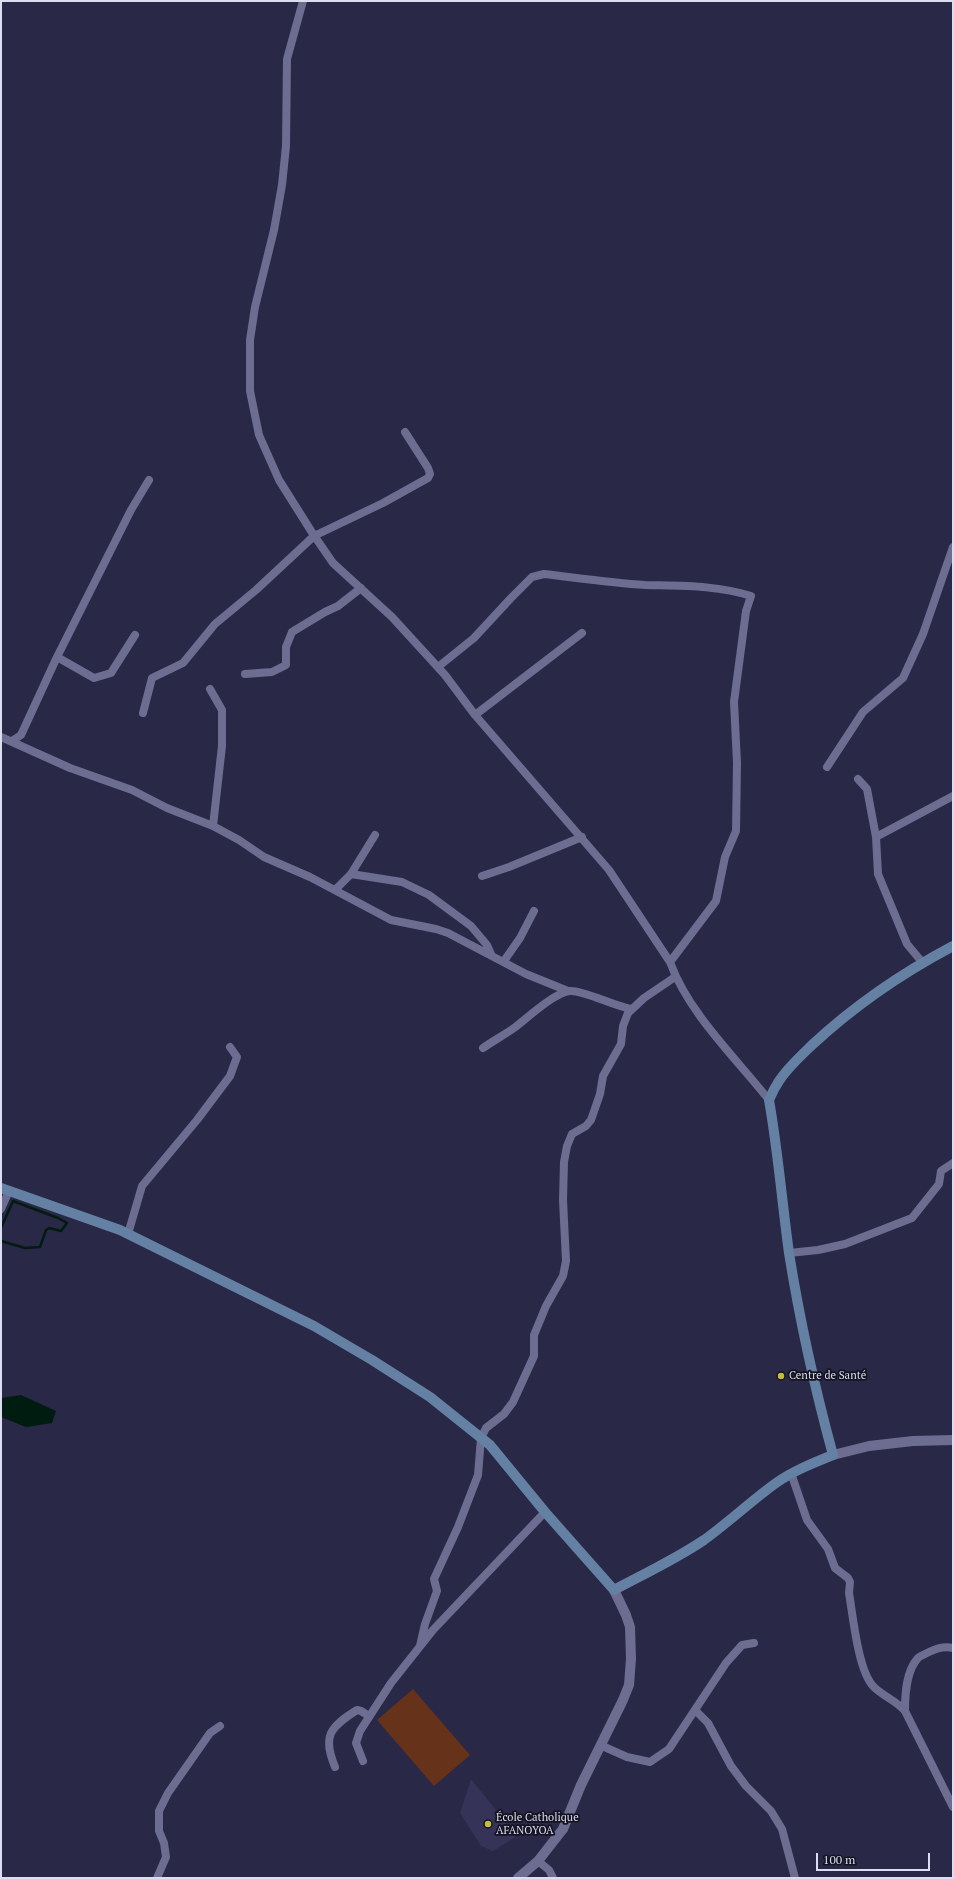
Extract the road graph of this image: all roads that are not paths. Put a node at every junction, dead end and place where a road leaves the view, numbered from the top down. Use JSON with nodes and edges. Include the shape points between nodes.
{"nodes":[{"id":1,"x":303,"y":1,"type":"edge"},
{"id":2,"x":405,"y":432,"type":"dead end"},
{"id":3,"x":149,"y":480,"type":"dead end"},
{"id":4,"x":314,"y":536,"type":"junction"},
{"id":5,"x":953,"y":547,"type":"edge"},
{"id":6,"x":361,"y":588,"type":"junction"},
{"id":7,"x":582,"y":633,"type":"dead end"},
{"id":8,"x":135,"y":635,"type":"dead end"},
{"id":9,"x":57,"y":657,"type":"junction"},
{"id":10,"x":438,"y":667,"type":"junction"},
{"id":11,"x":245,"y":674,"type":"dead end"},
{"id":12,"x":210,"y":689,"type":"dead end"},
{"id":13,"x":143,"y":713,"type":"dead end"},
{"id":14,"x":475,"y":715,"type":"junction"},
{"id":15,"x":1,"y":737,"type":"edge"},
{"id":16,"x":12,"y":741,"type":"junction"},
{"id":17,"x":827,"y":768,"type":"dead end"},
{"id":18,"x":858,"y":779,"type":"dead end"},
{"id":19,"x":953,"y":796,"type":"edge"},
{"id":20,"x":213,"y":826,"type":"junction"},
{"id":21,"x":376,"y":835,"type":"dead end"},
{"id":22,"x":582,"y":837,"type":"junction"},
{"id":23,"x":876,"y":837,"type":"junction"},
{"id":24,"x":351,"y":874,"type":"junction"},
{"id":25,"x":482,"y":876,"type":"dead end"},
{"id":26,"x":335,"y":890,"type":"junction"},
{"id":27,"x":534,"y":911,"type":"dead end"},
{"id":28,"x":953,"y":946,"type":"edge"},
{"id":29,"x":491,"y":954,"type":"junction"},
{"id":30,"x":504,"y":961,"type":"junction"},
{"id":31,"x":670,"y":962,"type":"junction"},
{"id":32,"x":922,"y":962,"type":"junction"},
{"id":33,"x":675,"y":977,"type":"junction"},
{"id":34,"x":568,"y":991,"type":"junction"},
{"id":35,"x":631,"y":1009,"type":"junction"},
{"id":36,"x":230,"y":1047,"type":"dead end"},
{"id":37,"x":483,"y":1048,"type":"dead end"},
{"id":38,"x":769,"y":1100,"type":"junction"},
{"id":39,"x":953,"y":1163,"type":"edge"},
{"id":40,"x":5,"y":1189,"type":"edge"},
{"id":41,"x":1,"y":1209,"type":"edge"},
{"id":42,"x":128,"y":1234,"type":"junction"},
{"id":43,"x":789,"y":1253,"type":"junction"},
{"id":44,"x":481,"y":1438,"type":"junction"},
{"id":45,"x":953,"y":1440,"type":"edge"},
{"id":46,"x":833,"y":1455,"type":"junction"},
{"id":47,"x":791,"y":1473,"type":"junction"},
{"id":48,"x":545,"y":1512,"type":"junction"},
{"id":49,"x":614,"y":1590,"type":"junction"},
{"id":50,"x":754,"y":1643,"type":"dead end"},
{"id":51,"x":420,"y":1646,"type":"junction"},
{"id":52,"x":953,"y":1648,"type":"edge"},
{"id":53,"x":695,"y":1710,"type":"junction"},
{"id":54,"x":905,"y":1711,"type":"junction"},
{"id":55,"x":368,"y":1716,"type":"junction"},
{"id":56,"x":220,"y":1726,"type":"dead end"},
{"id":57,"x":600,"y":1745,"type":"junction"},
{"id":58,"x":363,"y":1761,"type":"dead end"},
{"id":59,"x":334,"y":1767,"type":"dead end"},
{"id":60,"x":953,"y":1807,"type":"edge"},
{"id":61,"x":538,"y":1861,"type":"junction"},
{"id":62,"x":157,"y":1878,"type":"edge"},
{"id":63,"x":518,"y":1878,"type":"edge"},
{"id":64,"x":553,"y":1878,"type":"edge"},
{"id":65,"x":795,"y":1878,"type":"edge"}],
"edges":[{"from":1,"to":4,"type":"street","via":[[287,59],[286,146],[282,185],[255,307],[250,340],[249,378],[252,404],[263,445],[279,480]]},
{"from":2,"to":4,"type":"street","via":[[428,468],[428,478]]},
{"from":3,"to":9,"type":"street","via":[[131,510]]},
{"from":4,"to":6,"type":"street","via":[[333,563]]},
{"from":4,"to":13,"type":"street","via":[[215,624],[184,662],[152,678]]},
{"from":5,"to":17,"type":"street","via":[[924,634],[903,678],[863,712]]},
{"from":6,"to":10,"type":"street"},
{"from":6,"to":11,"type":"street","via":[[338,606],[292,632],[286,647],[286,665],[272,672]]},
{"from":7,"to":14,"type":"street"},
{"from":8,"to":9,"type":"street","via":[[111,673],[94,678]]},
{"from":9,"to":16,"type":"street","via":[[21,735]]},
{"from":10,"to":14,"type":"street"},
{"from":10,"to":31,"type":"street","via":[[474,638],[532,577],[544,574],[644,585],[732,590],[751,596],[746,611],[734,702],[737,763],[736,831],[725,857],[716,901]]},
{"from":12,"to":20,"type":"street","via":[[222,710],[222,746]]},
{"from":14,"to":22,"type":"street"},
{"from":15,"to":16,"type":"street"},
{"from":16,"to":20,"type":"street","via":[[70,768],[132,790]]},
{"from":18,"to":23,"type":"street","via":[[867,789]]},
{"from":19,"to":23,"type":"street"},
{"from":20,"to":26,"type":"street","via":[[264,858]]},
{"from":21,"to":24,"type":"street"},
{"from":22,"to":25,"type":"street"},
{"from":22,"to":31,"type":"street","via":[[609,870]]},
{"from":23,"to":32,"type":"street","via":[[878,874],[907,944]]},
{"from":24,"to":26,"type":"street"},
{"from":24,"to":29,"type":"street","via":[[402,882],[429,895],[471,926]]},
{"from":26,"to":29,"type":"street","via":[[391,920],[436,929]]},
{"from":27,"to":30,"type":"street"},
{"from":28,"to":32,"type":"main road"},
{"from":29,"to":30,"type":"street"},
{"from":30,"to":34,"type":"street","via":[[526,974]]},
{"from":31,"to":33,"type":"street"},
{"from":32,"to":38,"type":"main road","via":[[871,996],[827,1032],[794,1063],[780,1080]]},
{"from":33,"to":35,"type":"street"},
{"from":33,"to":38,"type":"street","via":[[720,1041]]},
{"from":34,"to":35,"type":"street"},
{"from":34,"to":37,"type":"street","via":[[543,1005]]},
{"from":35,"to":44,"type":"street","via":[[623,1026],[621,1044],[603,1076],[591,1120],[572,1134],[567,1146],[563,1200],[566,1261],[563,1276],[546,1306],[534,1335],[534,1356],[512,1402],[504,1414],[486,1428]]},
{"from":36,"to":42,"type":"street","via":[[237,1057],[230,1076],[142,1186]]},
{"from":38,"to":43,"type":"main road"},
{"from":39,"to":43,"type":"street","via":[[941,1171],[938,1184],[912,1218],[845,1244]]},
{"from":40,"to":41,"type":"street"},
{"from":40,"to":42,"type":"main road"},
{"from":42,"to":44,"type":"main road","via":[[321,1330],[430,1397]]},
{"from":43,"to":46,"type":"main road","via":[[813,1379]]},
{"from":44,"to":48,"type":"main road","via":[[501,1457]]},
{"from":44,"to":51,"type":"street","via":[[478,1475],[434,1579],[437,1591]]},
{"from":45,"to":46,"type":"street","via":[[870,1446]]},
{"from":46,"to":47,"type":"main road"},
{"from":47,"to":49,"type":"main road","via":[[706,1539]]},
{"from":47,"to":54,"type":"street","via":[[807,1520],[828,1549],[835,1568],[850,1582],[849,1593],[862,1666],[872,1686]]},
{"from":48,"to":49,"type":"main road"},
{"from":48,"to":51,"type":"street"},
{"from":49,"to":57,"type":"street","via":[[630,1627],[631,1678]]},
{"from":50,"to":53,"type":"street","via":[[742,1645],[726,1663]]},
{"from":51,"to":55,"type":"street"},
{"from":52,"to":54,"type":"street","via":[[947,1646],[919,1657],[911,1669]]},
{"from":53,"to":57,"type":"street","via":[[669,1749],[650,1762],[627,1757]]},
{"from":53,"to":65,"type":"street","via":[[708,1722],[731,1766],[746,1786],[771,1811],[782,1829]]},
{"from":54,"to":60,"type":"street"},
{"from":55,"to":58,"type":"street","via":[[356,1743]]},
{"from":55,"to":59,"type":"street","via":[[357,1710],[330,1734],[327,1740]]},
{"from":56,"to":62,"type":"street","via":[[210,1732],[168,1793],[159,1811],[159,1831],[166,1857]]},
{"from":57,"to":61,"type":"street","via":[[563,1829]]},
{"from":61,"to":63,"type":"street"},
{"from":61,"to":64,"type":"street","via":[[549,1870]]}]}
